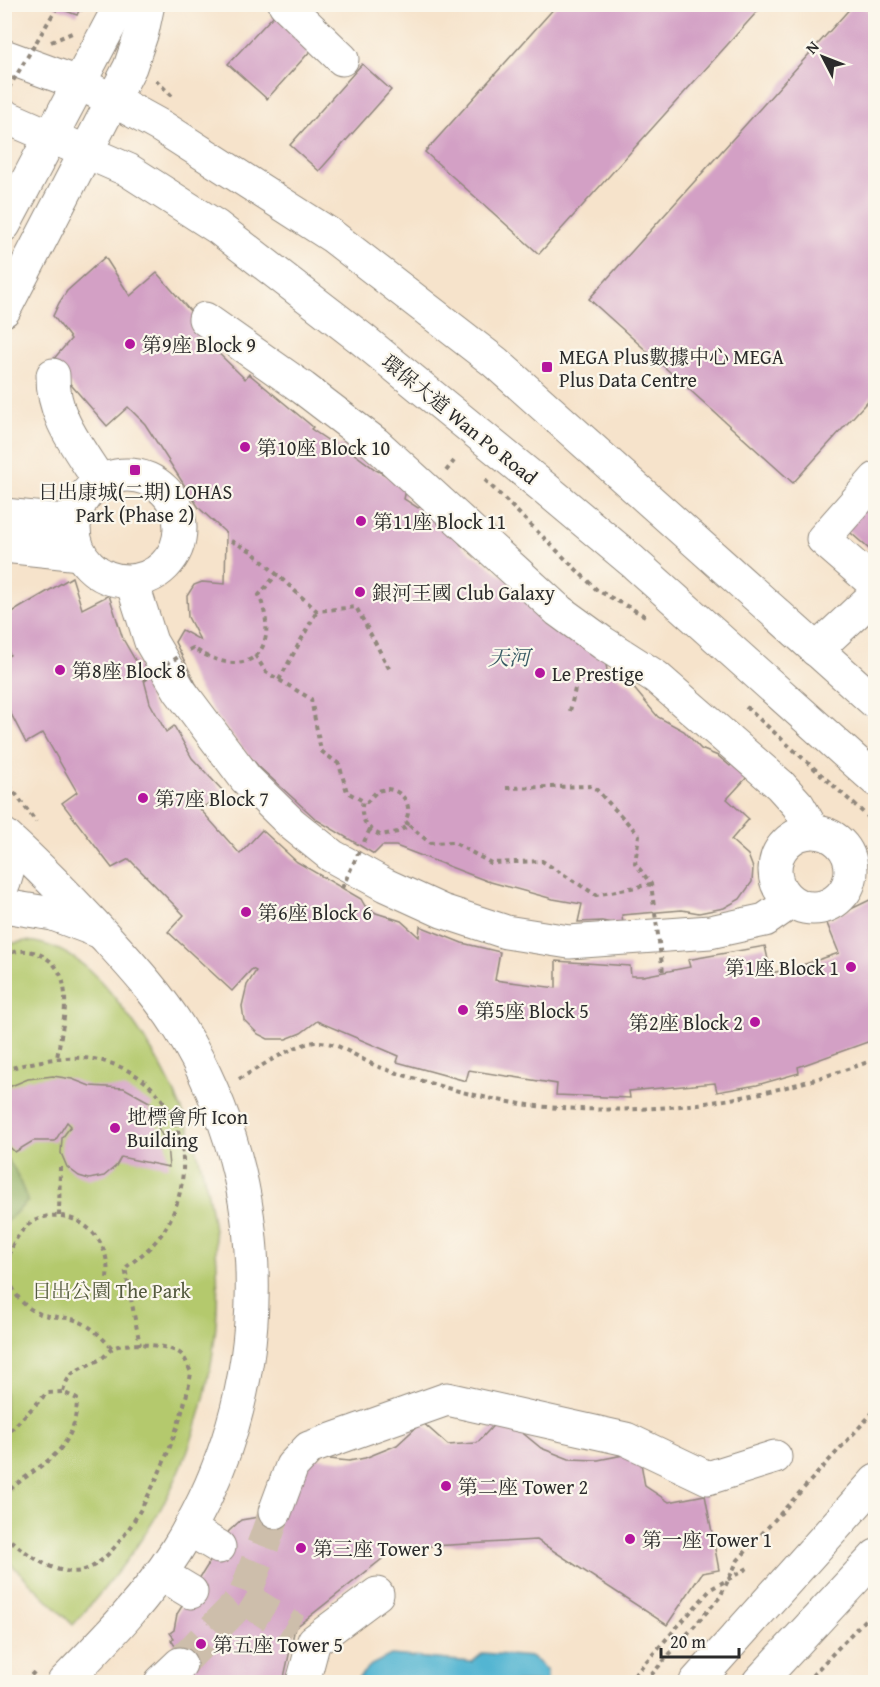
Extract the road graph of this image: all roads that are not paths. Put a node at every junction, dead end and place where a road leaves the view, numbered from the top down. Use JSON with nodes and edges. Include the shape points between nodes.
{"nodes":[{"id":1,"x":148,"y":4,"type":"edge"},
{"id":2,"x":285,"y":4,"type":"edge"},
{"id":3,"x":106,"y":9,"type":"edge"},
{"id":4,"x":17,"y":50,"type":"edge"},
{"id":5,"x":342,"y":58,"type":"dead end"},
{"id":6,"x":78,"y":83,"type":"junction"},
{"id":7,"x":113,"y":100,"type":"junction"},
{"id":8,"x":4,"y":116,"type":"edge"},
{"id":9,"x":51,"y":135,"type":"junction"},
{"id":10,"x":87,"y":152,"type":"junction"},
{"id":11,"x":4,"y":225,"type":"edge"},
{"id":12,"x":4,"y":310,"type":"edge"},
{"id":13,"x":205,"y":319,"type":"dead end"},
{"id":14,"x":53,"y":375,"type":"dead end"},
{"id":15,"x":876,"y":479,"type":"edge"},
{"id":16,"x":100,"y":482,"type":"junction"},
{"id":17,"x":4,"y":515,"type":"edge"},
{"id":18,"x":74,"y":522,"type":"junction"},
{"id":19,"x":4,"y":546,"type":"edge"},
{"id":20,"x":80,"y":554,"type":"junction"},
{"id":21,"x":132,"y":582,"type":"junction"},
{"id":22,"x":876,"y":585,"type":"edge"},
{"id":23,"x":876,"y":594,"type":"edge"},
{"id":24,"x":816,"y":650,"type":"junction"},
{"id":25,"x":876,"y":703,"type":"edge"},
{"id":26,"x":876,"y":780,"type":"edge"},
{"id":27,"x":813,"y":831,"type":"junction"},
{"id":28,"x":4,"y":835,"type":"edge"},
{"id":29,"x":4,"y":841,"type":"edge"},
{"id":30,"x":4,"y":882,"type":"edge"},
{"id":31,"x":791,"y":902,"type":"junction"},
{"id":32,"x":4,"y":906,"type":"edge"},
{"id":33,"x":100,"y":932,"type":"junction"},
{"id":34,"x":776,"y":1458,"type":"dead end"},
{"id":35,"x":876,"y":1481,"type":"edge"},
{"id":36,"x":275,"y":1512,"type":"tunnel mouth"},
{"id":37,"x":189,"y":1529,"type":"junction"},
{"id":38,"x":219,"y":1547,"type":"dead end"},
{"id":39,"x":876,"y":1556,"type":"edge"},
{"id":40,"x":161,"y":1574,"type":"junction"},
{"id":41,"x":191,"y":1592,"type":"dead end"},
{"id":42,"x":377,"y":1594,"type":"dead end"},
{"id":43,"x":52,"y":1674,"type":"edge"},
{"id":44,"x":303,"y":1683,"type":"edge"},
{"id":45,"x":696,"y":1683,"type":"edge"},
{"id":46,"x":759,"y":1683,"type":"edge"}],
"edges":[{"from":1,"to":7,"type":"main road","via":[[130,67]]},
{"from":2,"to":5,"type":"main road"},
{"from":3,"to":6,"type":"main road"},
{"from":4,"to":6,"type":"main road"},
{"from":6,"to":7,"type":"main road"},
{"from":6,"to":9,"type":"main road"},
{"from":7,"to":10,"type":"main road"},
{"from":7,"to":24,"type":"main road","via":[[332,236],[495,362]]},
{"from":8,"to":9,"type":"main road","name":"環保大道 Wan Po Road"},
{"from":9,"to":10,"type":"main road","name":"環保大道 Wan Po Road"},
{"from":9,"to":11,"type":"main road"},
{"from":10,"to":12,"type":"main road"},
{"from":10,"to":26,"type":"main road","name":"環保大道 Wan Po Road","via":[[128,170],[217,226],[362,339],[632,561]]},
{"from":13,"to":27,"type":"main road","via":[[375,443],[559,611],[656,677],[780,785]]},
{"from":14,"to":16,"type":"main road","via":[[52,396],[60,418]]},
{"from":15,"to":22,"type":"main road","via":[[823,539]]},
{"from":16,"to":18,"type":"main road","via":[[82,499]]},
{"from":16,"to":21,"type":"main road","via":[[134,475],[150,480],[164,490],[180,520],[174,554],[149,577]]},
{"from":17,"to":18,"type":"main road"},
{"from":18,"to":20,"type":"main road","via":[[75,544]]},
{"from":19,"to":20,"type":"main road"},
{"from":20,"to":21,"type":"main road","via":[[102,576]]},
{"from":21,"to":31,"type":"main road","via":[[151,642],[180,691],[246,780],[332,856],[385,885],[442,911],[506,932],[569,942],[710,932],[765,920]]},
{"from":23,"to":24,"type":"main road"},
{"from":24,"to":25,"type":"main road"},
{"from":27,"to":31,"type":"main road","via":[[790,838],[776,858],[777,882]]},
{"from":27,"to":31,"type":"main road","via":[[826,833],[846,849],[852,874],[848,887],[829,905],[803,907]]},
{"from":28,"to":33,"type":"main road","via":[[62,888]]},
{"from":29,"to":30,"type":"main road","via":[[9,866]]},
{"from":32,"to":33,"type":"main road","via":[[52,914]]},
{"from":33,"to":37,"type":"main road","via":[[156,994],[201,1066],[232,1144],[250,1227],[253,1311],[241,1395],[216,1476]]},
{"from":34,"to":36,"type":"main road","via":[[708,1478],[626,1439],[447,1399],[309,1448],[292,1466]]},
{"from":35,"to":45,"type":"main road"},
{"from":37,"to":38,"type":"main road"},
{"from":37,"to":40,"type":"main road"},
{"from":39,"to":46,"type":"main road"},
{"from":40,"to":41,"type":"main road"},
{"from":40,"to":43,"type":"main road","via":[[125,1618]]},
{"from":42,"to":44,"type":"main road","via":[[304,1635]]}]}
